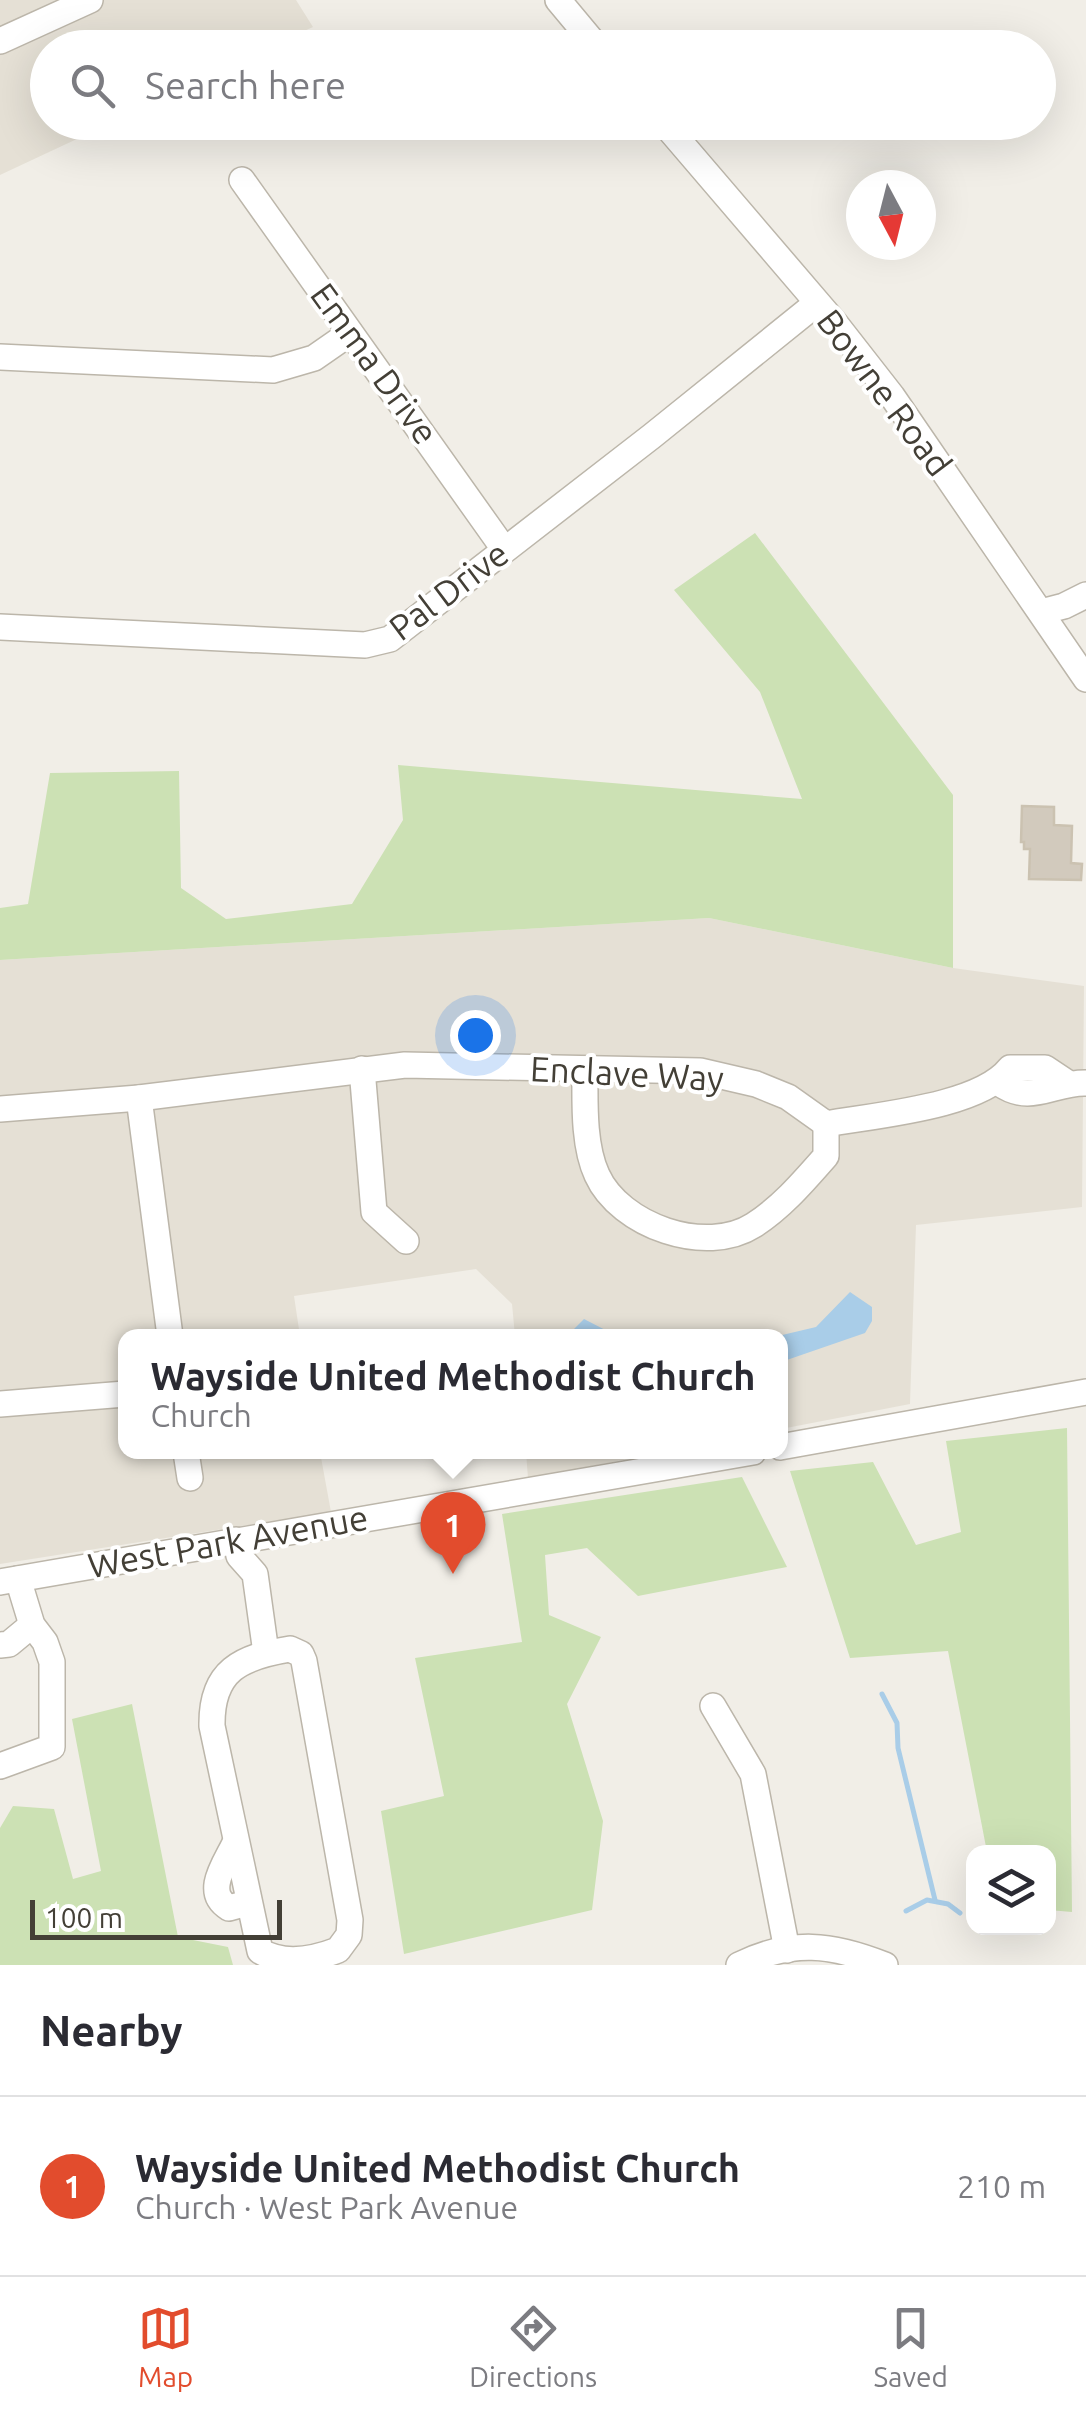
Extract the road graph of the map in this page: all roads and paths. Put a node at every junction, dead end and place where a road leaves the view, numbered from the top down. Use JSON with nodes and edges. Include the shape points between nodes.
{"nodes":[{"id":1,"x":90,"y":0,"type":"edge"},
{"id":2,"x":558,"y":0,"type":"edge"},
{"id":3,"x":583,"y":30,"type":"edge"},
{"id":4,"x":0,"y":41,"type":"edge"},
{"id":5,"x":678,"y":140,"type":"edge"},
{"id":6,"x":242,"y":180,"type":"dead end"},
{"id":7,"x":817,"y":303,"type":"junction"},
{"id":8,"x":350,"y":334,"type":"junction"},
{"id":9,"x":0,"y":356,"type":"edge"},
{"id":10,"x":504,"y":549,"type":"junction"},
{"id":11,"x":1086,"y":595,"type":"edge"},
{"id":12,"x":1041,"y":612,"type":"junction"},
{"id":13,"x":0,"y":627,"type":"edge"},
{"id":14,"x":1086,"y":679,"type":"edge"},
{"id":15,"x":585,"y":1069,"type":"junction"},
{"id":16,"x":362,"y":1070,"type":"junction"},
{"id":17,"x":1076,"y":1083,"type":"edge"},
{"id":18,"x":139,"y":1098,"type":"junction"},
{"id":19,"x":0,"y":1110,"type":"edge"},
{"id":20,"x":826,"y":1124,"type":"junction"},
{"id":21,"x":406,"y":1240,"type":"dead end"},
{"id":22,"x":169,"y":1329,"type":"edge"},
{"id":23,"x":1086,"y":1392,"type":"edge"},
{"id":24,"x":118,"y":1395,"type":"edge"},
{"id":25,"x":0,"y":1404,"type":"edge"},
{"id":26,"x":788,"y":1445,"type":"edge"},
{"id":27,"x":187,"y":1459,"type":"edge"},
{"id":28,"x":712,"y":1459,"type":"edge"},
{"id":29,"x":190,"y":1478,"type":"dead end"},
{"id":30,"x":236,"y":1540,"type":"junction"},
{"id":31,"x":9,"y":1581,"type":"edge"},
{"id":32,"x":32,"y":1625,"type":"junction"},
{"id":33,"x":0,"y":1645,"type":"edge"},
{"id":34,"x":266,"y":1653,"type":"junction"},
{"id":35,"x":713,"y":1706,"type":"dead end"},
{"id":36,"x":0,"y":1766,"type":"edge"},
{"id":37,"x":787,"y":1950,"type":"junction"},
{"id":38,"x":739,"y":1965,"type":"edge"},
{"id":39,"x":885,"y":1965,"type":"edge"}],
"edges":[{"from":1,"to":4,"type":"street"},
{"from":2,"to":3,"type":"street"},
{"from":5,"to":7,"type":"street","name":"Bowne Road"},
{"from":6,"to":8,"type":"street","name":"Emma Drive"},
{"from":7,"to":10,"type":"street","name":"Pal Drive"},
{"from":7,"to":12,"type":"street","name":"Bowne Road","via":[[892,396]]},
{"from":8,"to":9,"type":"street","via":[[301,364],[274,370]]},
{"from":8,"to":10,"type":"street","name":"Emma Drive"},
{"from":10,"to":13,"type":"street","name":"Pal Drive","via":[[379,643]]},
{"from":11,"to":12,"type":"street"},
{"from":12,"to":14,"type":"street","name":"Bowne Road"},
{"from":15,"to":16,"type":"street","name":"Enclave Way"},
{"from":15,"to":20,"type":"street","name":"Enclave Way","via":[[700,1070],[756,1084]]},
{"from":15,"to":20,"type":"street","via":[[585,1118],[597,1175],[627,1214],[675,1234],[716,1238],[752,1227],[826,1156]]},
{"from":16,"to":18,"type":"street","name":"Enclave Way"},
{"from":16,"to":21,"type":"street","via":[[374,1212]]},
{"from":17,"to":20,"type":"street","via":[[1045,1068],[1010,1068],[965,1098]]},
{"from":18,"to":19,"type":"street","name":"Enclave Way"},
{"from":18,"to":22,"type":"street"},
{"from":23,"to":26,"type":"street"},
{"from":24,"to":25,"type":"street"},
{"from":27,"to":29,"type":"street"},
{"from":28,"to":30,"type":"street","name":"West Park Avenue"},
{"from":30,"to":31,"type":"street","name":"West Park Avenue"},
{"from":30,"to":34,"type":"street","via":[[239,1556],[255,1574]]},
{"from":31,"to":32,"type":"street"},
{"from":32,"to":33,"type":"street"},
{"from":32,"to":36,"type":"street","via":[[52,1662],[52,1747]]},
{"from":34,"to":34,"type":"street","via":[[295,1650],[304,1660],[350,1920],[338,1950],[280,1963],[260,1951],[212,1726],[211,1703],[220,1684],[236,1665]]},
{"from":35,"to":37,"type":"street","via":[[753,1774]]},
{"from":37,"to":38,"type":"street"},
{"from":37,"to":39,"type":"street","via":[[838,1948]]}]}
